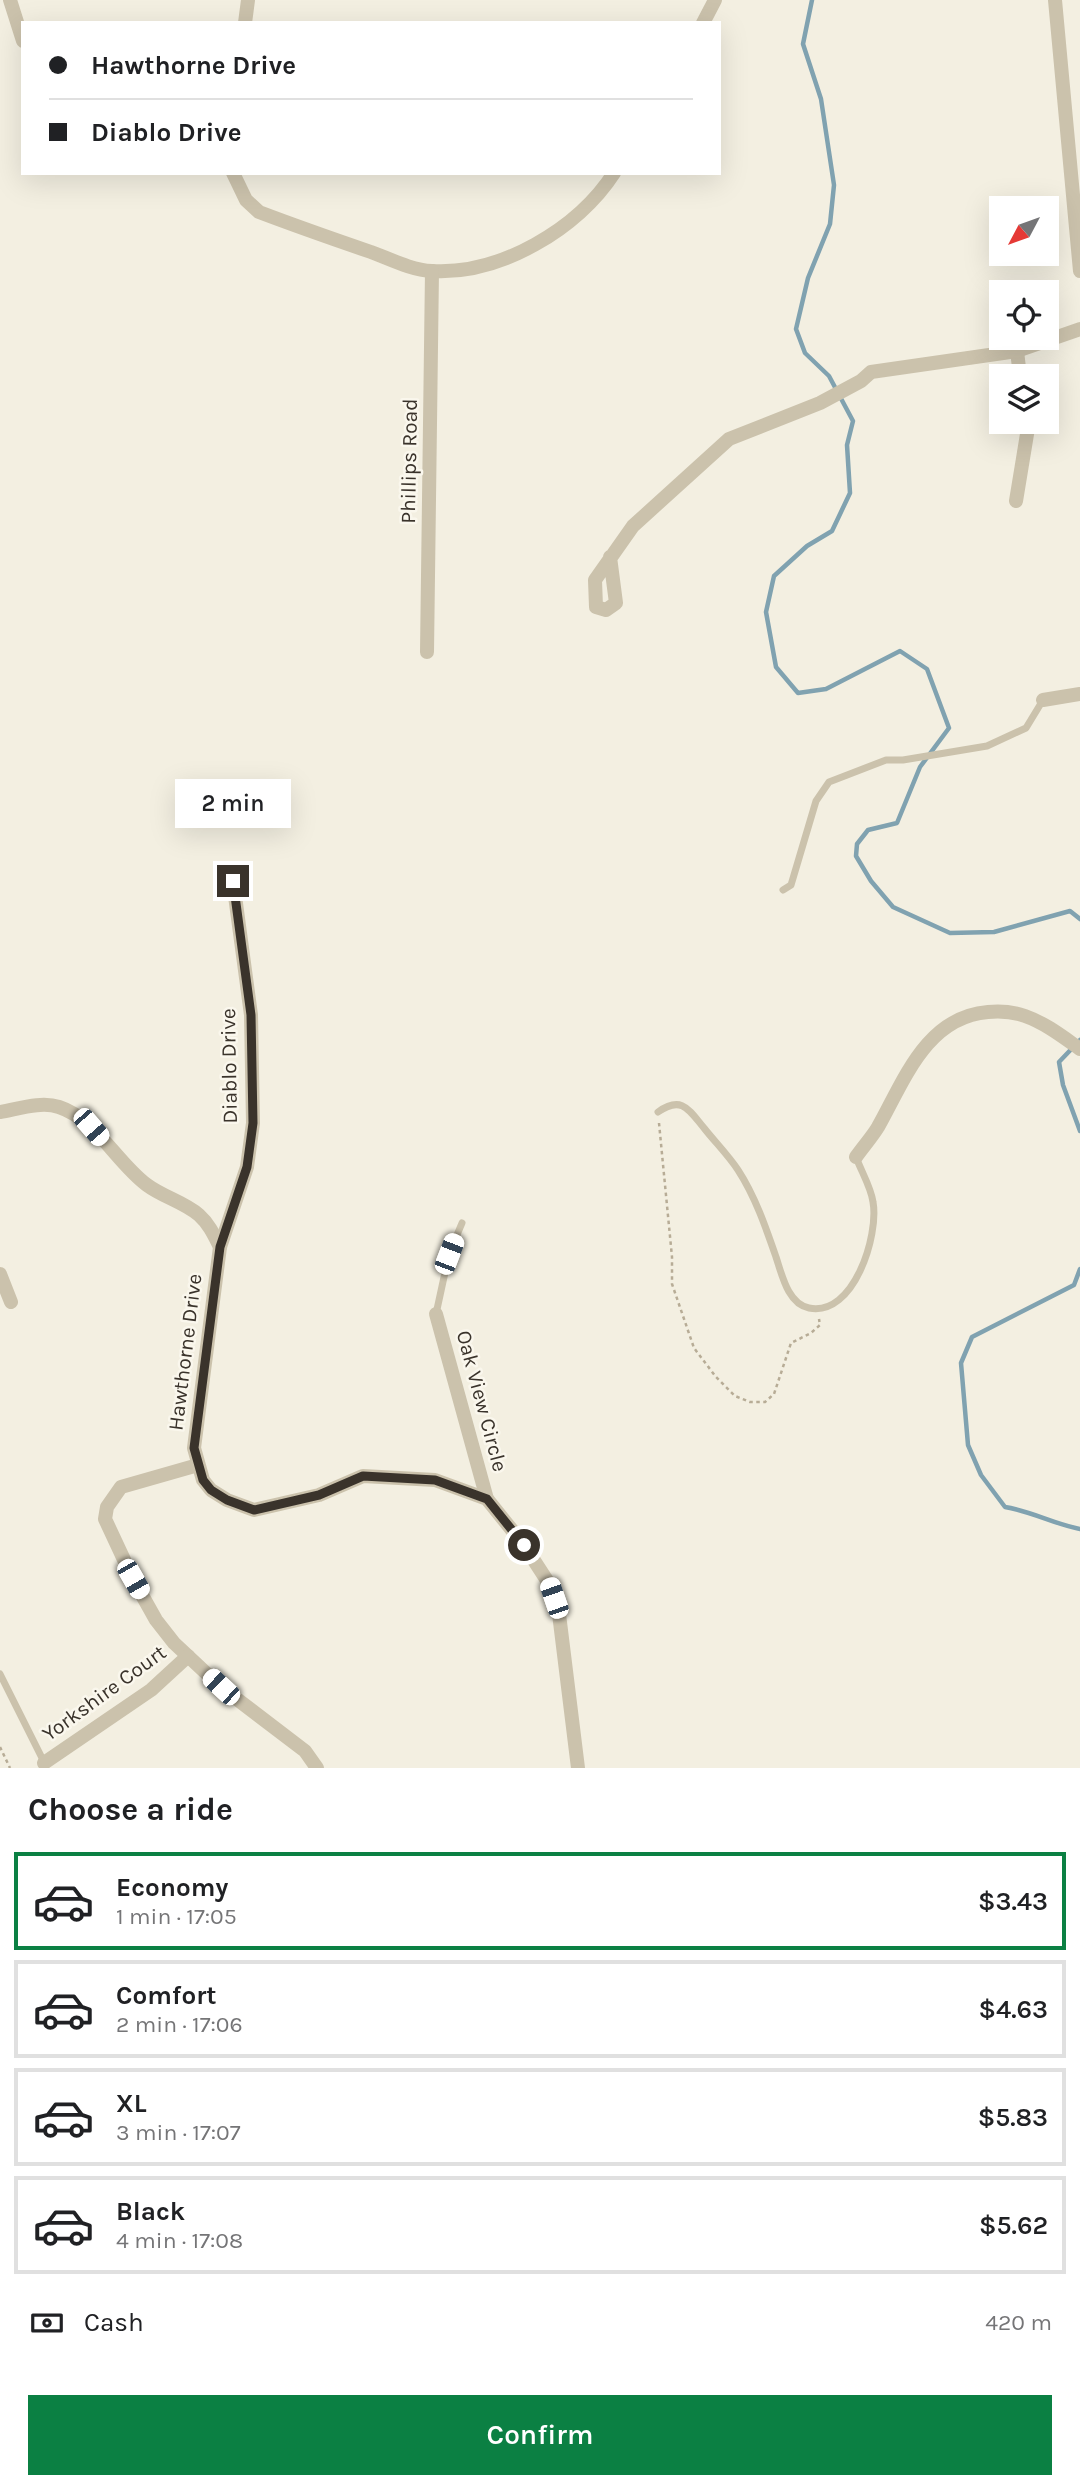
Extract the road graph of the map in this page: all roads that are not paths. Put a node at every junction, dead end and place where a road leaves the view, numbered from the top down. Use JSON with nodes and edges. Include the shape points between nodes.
{"nodes":[{"id":1,"x":10,"y":0,"type":"edge"},
{"id":2,"x":248,"y":0,"type":"edge"},
{"id":3,"x":715,"y":0,"type":"edge"},
{"id":4,"x":1055,"y":0,"type":"edge"},
{"id":5,"x":246,"y":21,"type":"edge"},
{"id":6,"x":704,"y":21,"type":"edge"},
{"id":7,"x":21,"y":35,"type":"edge"},
{"id":8,"x":234,"y":175,"type":"edge"},
{"id":9,"x":612,"y":175,"type":"edge"},
{"id":10,"x":432,"y":271,"type":"junction"},
{"id":11,"x":1080,"y":271,"type":"edge"},
{"id":12,"x":1080,"y":329,"type":"edge"},
{"id":13,"x":1017,"y":351,"type":"junction"},
{"id":14,"x":1019,"y":364,"type":"edge"},
{"id":15,"x":1027,"y":434,"type":"edge"},
{"id":16,"x":1016,"y":501,"type":"dead end"},
{"id":17,"x":610,"y":557,"type":"dead end"},
{"id":18,"x":427,"y":652,"type":"dead end"},
{"id":19,"x":1080,"y":694,"type":"edge"},
{"id":20,"x":1044,"y":700,"type":"joint"},
{"id":21,"x":233,"y":881,"type":"dead end"},
{"id":22,"x":783,"y":890,"type":"dead end"},
{"id":23,"x":1080,"y":1049,"type":"edge"},
{"id":24,"x":0,"y":1112,"type":"edge"},
{"id":25,"x":658,"y":1112,"type":"road end"},
{"id":26,"x":856,"y":1157,"type":"joint"},
{"id":27,"x":462,"y":1223,"type":"dead end"},
{"id":28,"x":220,"y":1247,"type":"junction"},
{"id":29,"x":0,"y":1274,"type":"edge"},
{"id":30,"x":11,"y":1302,"type":"dead end"},
{"id":31,"x":436,"y":1314,"type":"joint"},
{"id":32,"x":198,"y":1465,"type":"junction"},
{"id":33,"x":487,"y":1499,"type":"junction"},
{"id":34,"x":188,"y":1656,"type":"junction"},
{"id":35,"x":0,"y":1674,"type":"edge"},
{"id":36,"x":46,"y":1765,"type":"edge"},
{"id":37,"x":317,"y":1768,"type":"edge"},
{"id":38,"x":578,"y":1768,"type":"edge"}],
"edges":[{"from":1,"to":7,"type":"street"},
{"from":2,"to":5,"type":"street"},
{"from":3,"to":6,"type":"street"},
{"from":4,"to":11,"type":"street"},
{"from":8,"to":10,"type":"street","via":[[246,200],[259,212]]},
{"from":9,"to":10,"type":"street","via":[[585,209],[555,233],[508,257]]},
{"from":10,"to":18,"type":"street","name":"Phillips Road"},
{"from":12,"to":13,"type":"street"},
{"from":13,"to":14,"type":"street"},
{"from":13,"to":17,"type":"street","via":[[871,372],[820,403],[729,439],[633,526]]},
{"from":15,"to":16,"type":"street"},
{"from":19,"to":20,"type":"street"},
{"from":20,"to":22,"type":"lane","via":[[1026,728],[987,746],[886,760],[829,782],[816,801],[791,885]]},
{"from":21,"to":28,"type":"street","name":"Diablo Drive","via":[[251,1015],[253,1123],[247,1167]]},
{"from":23,"to":26,"type":"street","via":[[1023,1015],[974,1013],[952,1021],[912,1064]]},
{"from":24,"to":28,"type":"street","name":"Hawthorne Drive","via":[[47,1104],[78,1117],[149,1187],[198,1214]]},
{"from":25,"to":26,"type":"lane","via":[[676,1103],[693,1115],[719,1146],[747,1186],[794,1299],[809,1308],[826,1307],[840,1298],[854,1283],[866,1258],[873,1235],[873,1202]]},
{"from":27,"to":31,"type":"lane","via":[[449,1254]]},
{"from":28,"to":32,"type":"street","name":"Hawthorne Drive","via":[[194,1448]]},
{"from":29,"to":30,"type":"street"},
{"from":31,"to":33,"type":"street","name":"Oak View Circle"},
{"from":32,"to":33,"type":"street","via":[[211,1490],[254,1510],[319,1495],[363,1476],[435,1480]]},
{"from":32,"to":34,"type":"street","via":[[121,1487],[107,1507],[105,1519],[156,1620]]},
{"from":33,"to":38,"type":"street","via":[[548,1583],[559,1614]]},
{"from":34,"to":36,"type":"street","name":"Yorkshire Court","via":[[151,1689]]},
{"from":34,"to":37,"type":"street","via":[[305,1751]]},
{"from":35,"to":36,"type":"lane"}]}
